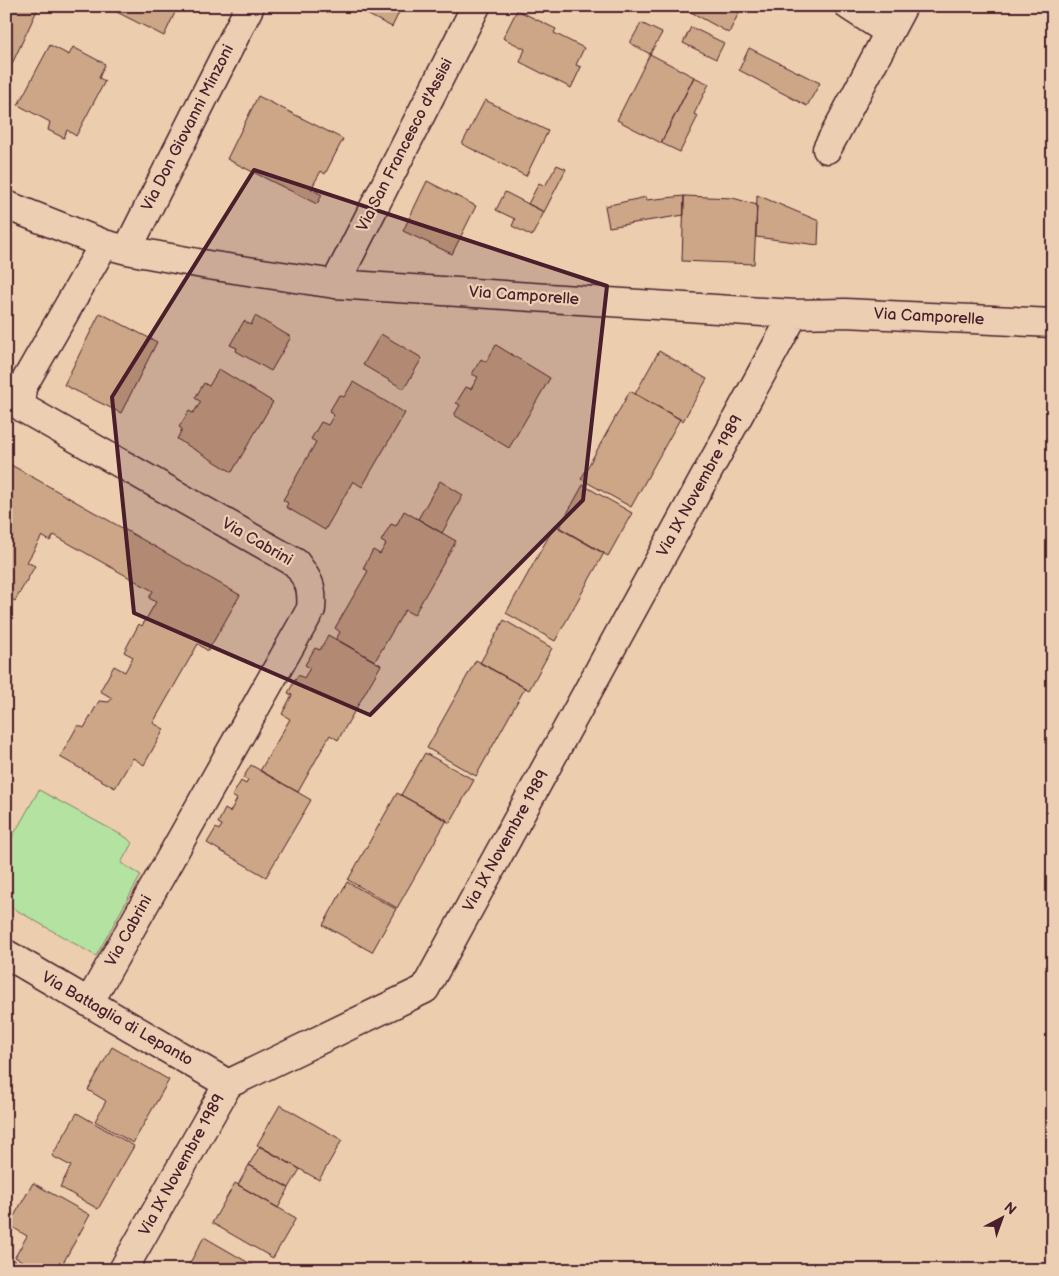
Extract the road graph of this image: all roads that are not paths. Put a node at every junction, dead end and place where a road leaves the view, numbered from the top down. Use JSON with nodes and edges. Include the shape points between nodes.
{"nodes":[{"id":1,"x":250,"y":6,"type":"edge"},
{"id":2,"x":476,"y":6,"type":"edge"},
{"id":3,"x":849,"y":6,"type":"edge"},
{"id":4,"x":904,"y":6,"type":"edge"},
{"id":5,"x":890,"y":32,"type":"junction"},
{"id":6,"x":827,"y":149,"type":"dead end"},
{"id":7,"x":6,"y":205,"type":"edge"},
{"id":8,"x":115,"y":247,"type":"junction"},
{"id":9,"x":335,"y":284,"type":"junction"},
{"id":10,"x":794,"y":314,"type":"junction"},
{"id":11,"x":1053,"y":323,"type":"edge"},
{"id":12,"x":6,"y":954,"type":"edge"},
{"id":13,"x":90,"y":1001,"type":"junction"},
{"id":14,"x":228,"y":1084,"type":"junction"},
{"id":15,"x":123,"y":1270,"type":"edge"}],
"edges":[{"from":1,"to":8,"type":"street","name":"Via Don Giovanni Minzoni"},
{"from":2,"to":9,"type":"street","name":"Via San Francesco d'Assisi"},
{"from":3,"to":5,"type":"street"},
{"from":4,"to":5,"type":"street"},
{"from":5,"to":6,"type":"street"},
{"from":7,"to":8,"type":"street","name":"Via Camporelle"},
{"from":8,"to":9,"type":"street","name":"Via Camporelle"},
{"from":8,"to":13,"type":"street","name":"Via Cabrini","via":[[21,389],[23,408],[296,564],[312,592],[311,609]]},
{"from":9,"to":10,"type":"street","name":"Via Camporelle"},
{"from":10,"to":11,"type":"street","name":"Via Camporelle","via":[[845,313]]},
{"from":10,"to":14,"type":"street","name":"Via IX Novembre 1989","via":[[424,989]]},
{"from":12,"to":13,"type":"street","name":"Via Battaglia di Lepanto"},
{"from":13,"to":14,"type":"street","name":"Via Battaglia di Lepanto"},
{"from":14,"to":15,"type":"street","name":"Via IX Novembre 1989"}]}
